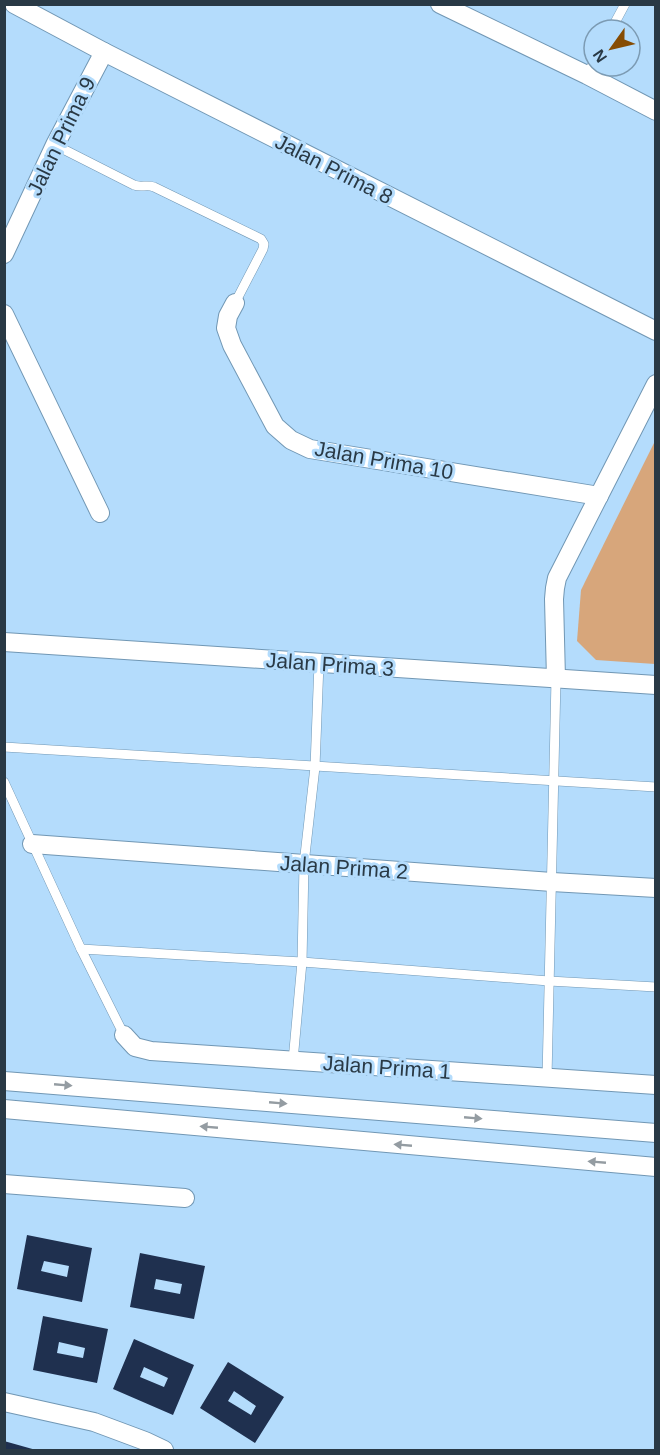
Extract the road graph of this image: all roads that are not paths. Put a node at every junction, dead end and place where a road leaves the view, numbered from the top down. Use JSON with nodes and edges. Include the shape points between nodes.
{"nodes":[{"id":1,"x":14,"y":4,"type":"edge"},
{"id":2,"x":441,"y":4,"type":"edge"},
{"id":3,"x":625,"y":4,"type":"edge"},
{"id":4,"x":617,"y":18,"type":"edge"},
{"id":5,"x":104,"y":52,"type":"junction"},
{"id":6,"x":582,"y":65,"type":"edge"},
{"id":7,"x":605,"y":78,"type":"edge"},
{"id":8,"x":656,"y":111,"type":"edge"},
{"id":9,"x":55,"y":145,"type":"junction"},
{"id":10,"x":4,"y":254,"type":"edge"},
{"id":11,"x":235,"y":303,"type":"joint"},
{"id":12,"x":4,"y":314,"type":"edge"},
{"id":13,"x":656,"y":331,"type":"edge"},
{"id":14,"x":656,"y":384,"type":"edge"},
{"id":15,"x":599,"y":496,"type":"junction"},
{"id":16,"x":100,"y":513,"type":"dead end"},
{"id":17,"x":4,"y":642,"type":"edge"},
{"id":18,"x":319,"y":663,"type":"junction"},
{"id":19,"x":556,"y":679,"type":"junction"},
{"id":20,"x":656,"y":685,"type":"edge"},
{"id":21,"x":4,"y":747,"type":"edge"},
{"id":22,"x":315,"y":767,"type":"junction"},
{"id":23,"x":554,"y":781,"type":"junction"},
{"id":24,"x":4,"y":782,"type":"edge"},
{"id":25,"x":656,"y":788,"type":"edge"},
{"id":26,"x":32,"y":844,"type":"junction"},
{"id":27,"x":304,"y":864,"type":"junction"},
{"id":28,"x":552,"y":882,"type":"junction"},
{"id":29,"x":656,"y":888,"type":"edge"},
{"id":30,"x":81,"y":949,"type":"junction"},
{"id":31,"x":302,"y":962,"type":"junction"},
{"id":32,"x":549,"y":981,"type":"junction"},
{"id":33,"x":656,"y":987,"type":"edge"},
{"id":34,"x":124,"y":1035,"type":"joint"},
{"id":35,"x":293,"y":1061,"type":"junction"},
{"id":36,"x":547,"y":1078,"type":"junction"},
{"id":37,"x":4,"y":1081,"type":"edge"},
{"id":38,"x":656,"y":1085,"type":"edge"},
{"id":39,"x":4,"y":1109,"type":"edge"},
{"id":40,"x":656,"y":1133,"type":"edge"},
{"id":41,"x":656,"y":1167,"type":"edge"},
{"id":42,"x":4,"y":1184,"type":"edge"},
{"id":43,"x":185,"y":1198,"type":"dead end"},
{"id":44,"x":4,"y":1402,"type":"edge"},
{"id":45,"x":164,"y":1450,"type":"edge"}],
"edges":[{"from":1,"to":5,"type":"street","name":"Jalan Prima 8"},
{"from":2,"to":6,"type":"street"},
{"from":3,"to":4,"type":"lane"},
{"from":5,"to":9,"type":"street","name":"Jalan Prima 9"},
{"from":5,"to":13,"type":"street","name":"Jalan Prima 8"},
{"from":7,"to":8,"type":"street"},
{"from":9,"to":10,"type":"street","name":"Jalan Prima 9"},
{"from":9,"to":11,"type":"lane","via":[[134,185],[154,187],[261,239],[263,249]]},
{"from":11,"to":15,"type":"street","name":"Jalan Prima 10","via":[[226,328],[232,345],[275,426],[291,440],[310,449]]},
{"from":12,"to":16,"type":"street"},
{"from":14,"to":15,"type":"street"},
{"from":15,"to":19,"type":"street","via":[[555,588]]},
{"from":17,"to":18,"type":"street","name":"Jalan Prima 3"},
{"from":18,"to":19,"type":"street","name":"Jalan Prima 3"},
{"from":18,"to":22,"type":"lane"},
{"from":19,"to":20,"type":"street","name":"Jalan Prima 3"},
{"from":19,"to":23,"type":"lane"},
{"from":21,"to":22,"type":"lane"},
{"from":22,"to":23,"type":"lane"},
{"from":22,"to":27,"type":"lane"},
{"from":23,"to":25,"type":"lane"},
{"from":23,"to":28,"type":"lane"},
{"from":24,"to":26,"type":"lane"},
{"from":26,"to":27,"type":"street","name":"Jalan Prima 2"},
{"from":26,"to":30,"type":"lane"},
{"from":27,"to":28,"type":"street","name":"Jalan Prima 2"},
{"from":27,"to":31,"type":"lane"},
{"from":28,"to":29,"type":"street","name":"Jalan Prima 2"},
{"from":28,"to":32,"type":"lane"},
{"from":30,"to":31,"type":"lane"},
{"from":30,"to":34,"type":"lane"},
{"from":31,"to":32,"type":"lane"},
{"from":31,"to":35,"type":"lane"},
{"from":32,"to":33,"type":"lane"},
{"from":32,"to":36,"type":"lane"},
{"from":34,"to":35,"type":"street","name":"Jalan Prima 1","via":[[135,1047],[151,1051]]},
{"from":35,"to":36,"type":"street","name":"Jalan Prima 1"},
{"from":36,"to":38,"type":"street","name":"Jalan Prima 1"},
{"from":37,"to":40,"type":"street","one_way":true},
{"from":41,"to":39,"type":"street","one_way":true},
{"from":42,"to":43,"type":"street"},
{"from":44,"to":45,"type":"street","via":[[94,1422]]}]}
